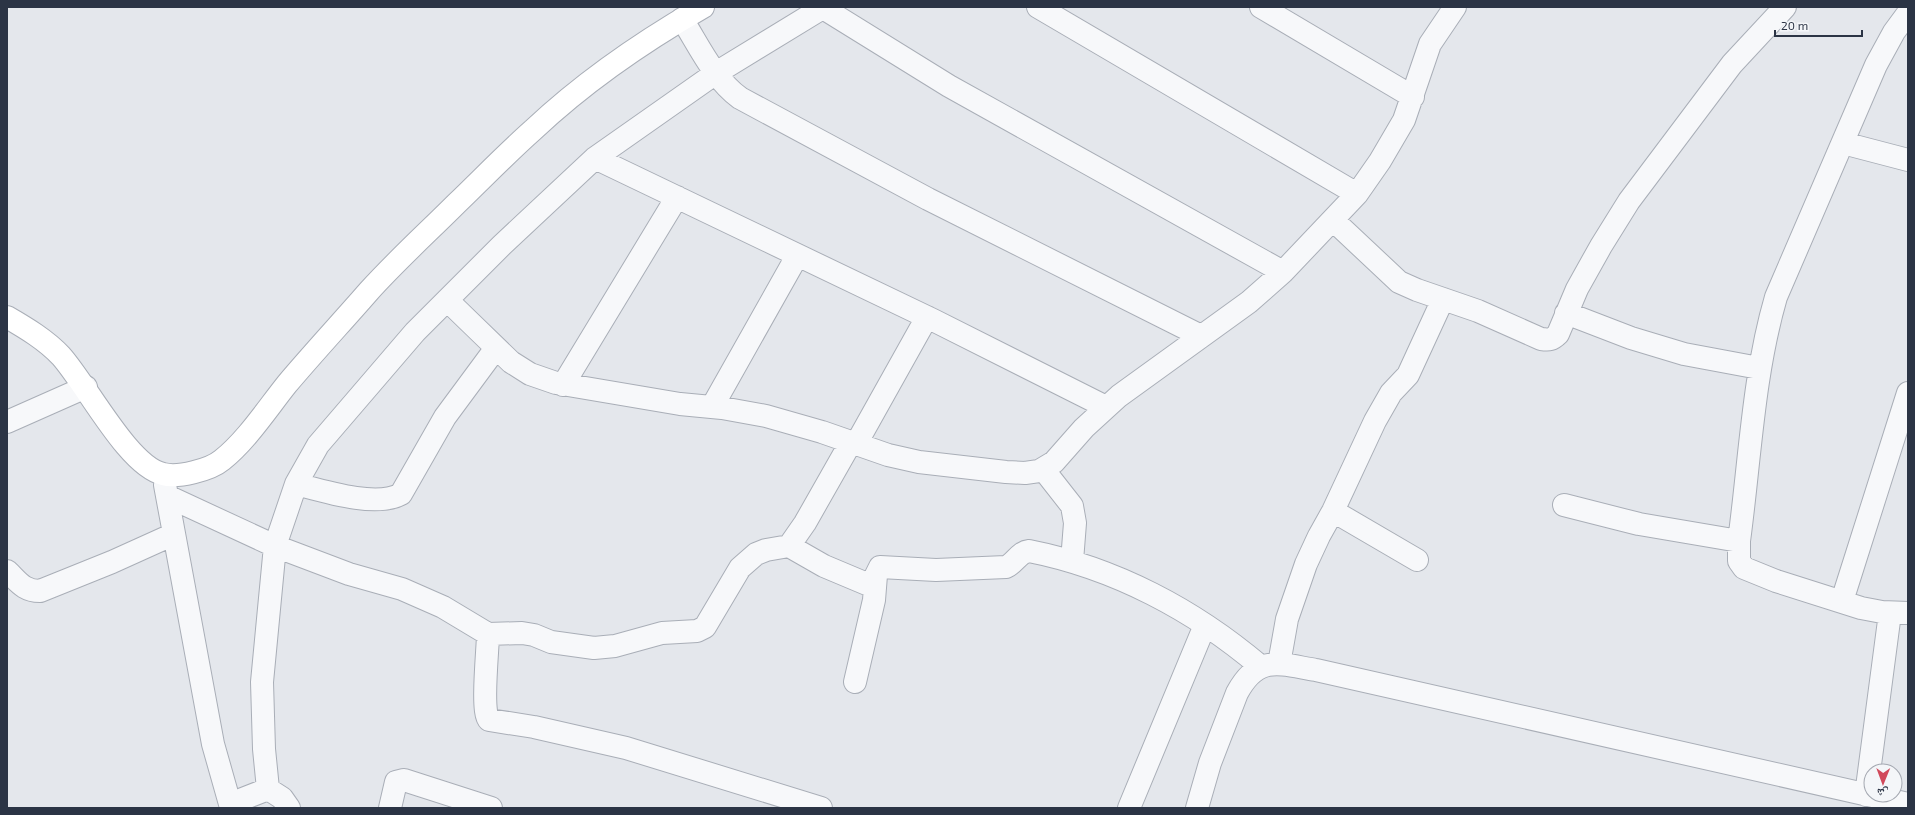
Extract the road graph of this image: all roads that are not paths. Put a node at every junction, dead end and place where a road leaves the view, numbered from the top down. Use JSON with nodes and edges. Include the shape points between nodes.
{"nodes":[{"id":1,"x":703,"y":7,"type":"edge"},
{"id":2,"x":823,"y":7,"type":"edge"},
{"id":3,"x":1038,"y":7,"type":"edge"},
{"id":4,"x":1261,"y":7,"type":"edge"},
{"id":5,"x":1455,"y":7,"type":"edge"},
{"id":6,"x":1785,"y":7,"type":"edge"},
{"id":7,"x":1908,"y":13,"type":"edge"},
{"id":8,"x":682,"y":20,"type":"junction"},
{"id":9,"x":716,"y":73,"type":"junction"},
{"id":10,"x":1413,"y":97,"type":"junction"},
{"id":11,"x":1843,"y":143,"type":"junction"},
{"id":12,"x":595,"y":158,"type":"junction"},
{"id":13,"x":1908,"y":160,"type":"edge"},
{"id":14,"x":1357,"y":194,"type":"junction"},
{"id":15,"x":677,"y":197,"type":"junction"},
{"id":16,"x":1333,"y":220,"type":"junction"},
{"id":17,"x":797,"y":256,"type":"junction"},
{"id":18,"x":1283,"y":272,"type":"junction"},
{"id":19,"x":1443,"y":299,"type":"junction"},
{"id":20,"x":447,"y":300,"type":"junction"},
{"id":21,"x":1566,"y":313,"type":"junction"},
{"id":22,"x":7,"y":317,"type":"edge"},
{"id":23,"x":927,"y":317,"type":"junction"},
{"id":24,"x":1201,"y":336,"type":"junction"},
{"id":25,"x":496,"y":348,"type":"junction"},
{"id":26,"x":1759,"y":368,"type":"junction"},
{"id":27,"x":563,"y":385,"type":"junction"},
{"id":28,"x":86,"y":387,"type":"junction"},
{"id":29,"x":1908,"y":393,"type":"edge"},
{"id":30,"x":712,"y":407,"type":"junction"},
{"id":31,"x":1106,"y":407,"type":"junction"},
{"id":32,"x":7,"y":422,"type":"edge"},
{"id":33,"x":853,"y":443,"type":"junction"},
{"id":34,"x":1043,"y":469,"type":"junction"},
{"id":35,"x":163,"y":475,"type":"junction"},
{"id":36,"x":296,"y":484,"type":"junction"},
{"id":37,"x":167,"y":496,"type":"junction"},
{"id":38,"x":1564,"y":506,"type":"dead end"},
{"id":39,"x":1333,"y":511,"type":"junction"},
{"id":40,"x":174,"y":534,"type":"junction"},
{"id":41,"x":1739,"y":541,"type":"junction"},
{"id":42,"x":275,"y":546,"type":"junction"},
{"id":43,"x":789,"y":546,"type":"junction"},
{"id":44,"x":1417,"y":560,"type":"dead end"},
{"id":45,"x":1072,"y":561,"type":"junction"},
{"id":46,"x":7,"y":571,"type":"edge"},
{"id":47,"x":874,"y":587,"type":"junction"},
{"id":48,"x":1842,"y":601,"type":"junction"},
{"id":49,"x":1899,"y":613,"type":"edge"},
{"id":50,"x":1205,"y":625,"type":"junction"},
{"id":51,"x":488,"y":634,"type":"junction"},
{"id":52,"x":1270,"y":665,"type":"junction"},
{"id":53,"x":854,"y":682,"type":"dead end"},
{"id":54,"x":1872,"y":763,"type":"edge"},
{"id":55,"x":268,"y":789,"type":"junction"},
{"id":56,"x":1863,"y":793,"type":"edge"},
{"id":57,"x":225,"y":807,"type":"edge"},
{"id":58,"x":289,"y":808,"type":"edge"},
{"id":59,"x":390,"y":808,"type":"edge"},
{"id":60,"x":491,"y":808,"type":"edge"},
{"id":61,"x":821,"y":808,"type":"edge"},
{"id":62,"x":1129,"y":808,"type":"edge"},
{"id":63,"x":1197,"y":808,"type":"edge"}],
"edges":[{"from":1,"to":8,"type":"street"},
{"from":2,"to":9,"type":"street"},
{"from":2,"to":18,"type":"street","via":[[949,86]]},
{"from":3,"to":14,"type":"street"},
{"from":4,"to":10,"type":"street"},
{"from":5,"to":10,"type":"street","via":[[1430,44]]},
{"from":6,"to":21,"type":"street","via":[[1732,64],[1629,201],[1601,246]]},
{"from":7,"to":11,"type":"street","via":[[1876,65]]},
{"from":8,"to":9,"type":"street"},
{"from":8,"to":35,"type":"street","via":[[641,44],[533,129],[382,276],[238,445],[220,461],[204,470]]},
{"from":9,"to":12,"type":"street"},
{"from":9,"to":24,"type":"street","via":[[727,88],[740,98],[928,199]]},
{"from":10,"to":14,"type":"street","via":[[1404,120]]},
{"from":11,"to":13,"type":"street"},
{"from":11,"to":26,"type":"street","via":[[1776,297]]},
{"from":12,"to":15,"type":"street"},
{"from":12,"to":20,"type":"street"},
{"from":14,"to":16,"type":"street"},
{"from":15,"to":17,"type":"street"},
{"from":15,"to":27,"type":"street"},
{"from":16,"to":18,"type":"street"},
{"from":16,"to":19,"type":"street","via":[[1399,282]]},
{"from":17,"to":23,"type":"street"},
{"from":17,"to":30,"type":"street"},
{"from":18,"to":24,"type":"street","via":[[1249,302]]},
{"from":19,"to":21,"type":"street","via":[[1547,340],[1558,334]]},
{"from":19,"to":39,"type":"street","via":[[1408,375],[1391,393],[1375,421]]},
{"from":20,"to":25,"type":"street"},
{"from":20,"to":36,"type":"street","via":[[415,332],[318,444]]},
{"from":21,"to":26,"type":"street","via":[[1631,338],[1684,354]]},
{"from":22,"to":28,"type":"street","via":[[30,331],[60,355]]},
{"from":23,"to":31,"type":"street"},
{"from":23,"to":33,"type":"street"},
{"from":24,"to":31,"type":"street"},
{"from":25,"to":27,"type":"street","via":[[511,362],[530,374]]},
{"from":25,"to":36,"type":"street","via":[[445,417],[401,494],[393,498],[372,499],[340,495]]},
{"from":26,"to":41,"type":"street"},
{"from":27,"to":30,"type":"street"},
{"from":28,"to":32,"type":"street"},
{"from":28,"to":35,"type":"street","via":[[128,449],[138,459]]},
{"from":29,"to":48,"type":"street"},
{"from":30,"to":33,"type":"street","via":[[766,416]]},
{"from":31,"to":34,"type":"street","via":[[1054,462]]},
{"from":33,"to":34,"type":"street","via":[[888,456],[919,462],[1025,473]]},
{"from":33,"to":43,"type":"street"},
{"from":34,"to":45,"type":"street","via":[[1072,506],[1075,528]]},
{"from":35,"to":37,"type":"street"},
{"from":36,"to":42,"type":"street"},
{"from":37,"to":40,"type":"street"},
{"from":37,"to":42,"type":"street"},
{"from":38,"to":41,"type":"street","via":[[1639,524]]},
{"from":39,"to":44,"type":"street"},
{"from":39,"to":52,"type":"street","via":[[1319,536]]},
{"from":40,"to":46,"type":"street","via":[[40,591],[22,587]]},
{"from":40,"to":57,"type":"street"},
{"from":41,"to":48,"type":"street","via":[[1739,561],[1744,568],[1776,581]]},
{"from":42,"to":51,"type":"street","via":[[349,574],[402,589],[442,607]]},
{"from":42,"to":55,"type":"street","via":[[262,682]]},
{"from":43,"to":47,"type":"street","via":[[824,566]]},
{"from":43,"to":51,"type":"street","via":[[766,550],[747,560],[731,580],[704,627],[697,631],[662,633],[621,645],[594,648],[551,642],[522,633]]},
{"from":45,"to":47,"type":"street","via":[[1029,551],[1023,552],[1006,567],[936,570],[883,566],[876,575]]},
{"from":45,"to":50,"type":"street","via":[[1140,588]]},
{"from":47,"to":53,"type":"street","via":[[872,612]]},
{"from":48,"to":49,"type":"street","via":[[1868,609]]},
{"from":49,"to":54,"type":"street"},
{"from":50,"to":52,"type":"street"},
{"from":50,"to":62,"type":"street"},
{"from":51,"to":61,"type":"street","via":[[485,701],[489,720],[534,727],[626,748]]},
{"from":52,"to":56,"type":"street","via":[[1324,672]]},
{"from":52,"to":63,"type":"street","via":[[1251,672],[1237,693],[1210,763]]},
{"from":55,"to":57,"type":"street"},
{"from":55,"to":58,"type":"street","via":[[282,798]]},
{"from":59,"to":60,"type":"street","via":[[396,782],[404,780]]}]}
